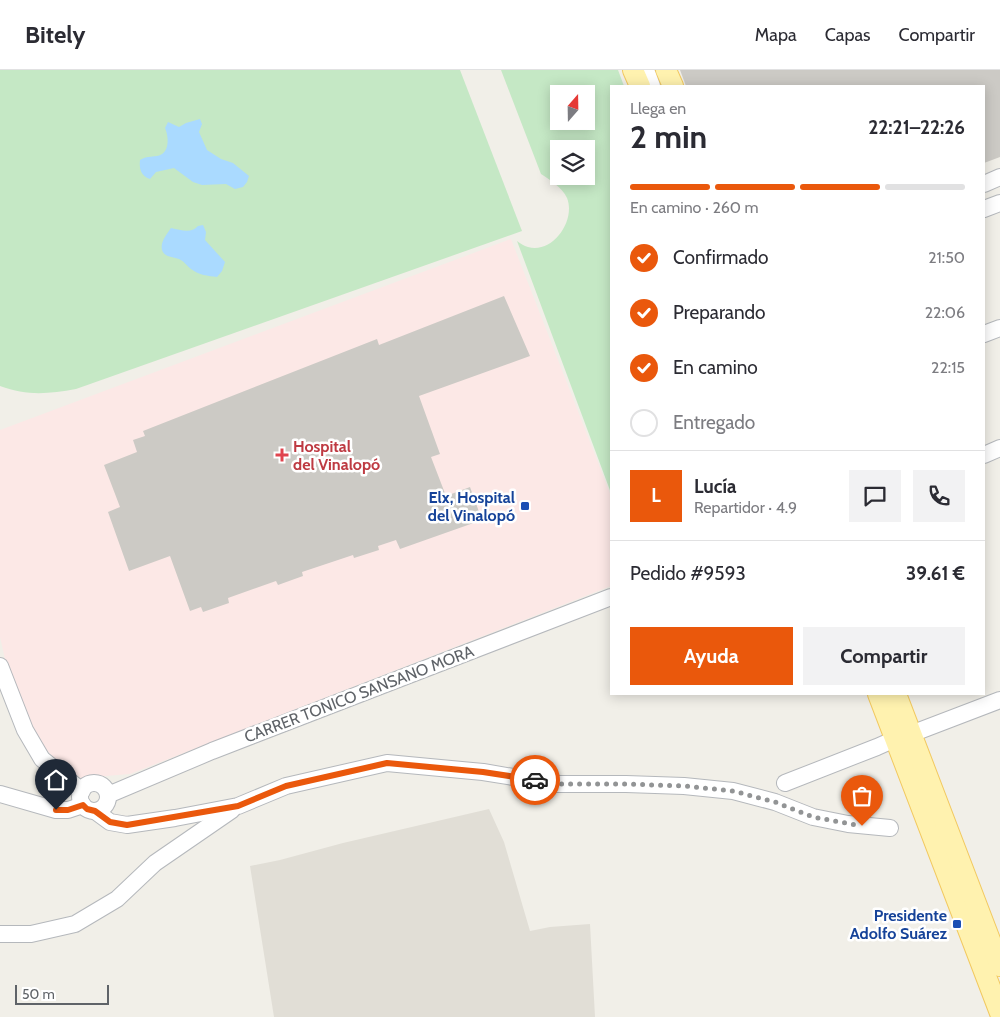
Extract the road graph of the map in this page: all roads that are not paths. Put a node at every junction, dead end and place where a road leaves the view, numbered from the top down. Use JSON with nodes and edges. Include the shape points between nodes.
{"nodes":[{"id":1,"x":634,"y":70,"type":"edge"},
{"id":2,"x":646,"y":70,"type":"edge"},
{"id":3,"x":656,"y":70,"type":"edge"},
{"id":4,"x":666,"y":70,"type":"edge"},
{"id":5,"x":640,"y":85,"type":"edge"},
{"id":6,"x":652,"y":85,"type":"edge"},
{"id":7,"x":662,"y":85,"type":"edge"},
{"id":8,"x":672,"y":85,"type":"edge"},
{"id":9,"x":1000,"y":177,"type":"edge"},
{"id":10,"x":985,"y":184,"type":"edge"},
{"id":11,"x":1000,"y":203,"type":"edge"},
{"id":12,"x":985,"y":209,"type":"edge"},
{"id":13,"x":1000,"y":328,"type":"edge"},
{"id":14,"x":985,"y":334,"type":"edge"},
{"id":15,"x":1000,"y":448,"type":"edge"},
{"id":16,"x":985,"y":455,"type":"edge"},
{"id":17,"x":610,"y":597,"type":"edge"},
{"id":18,"x":0,"y":666,"type":"edge"},
{"id":19,"x":879,"y":695,"type":"edge"},
{"id":20,"x":896,"y":695,"type":"edge"},
{"id":21,"x":1000,"y":700,"type":"edge"},
{"id":22,"x":903,"y":736,"type":"junction"},
{"id":23,"x":785,"y":783,"type":"dead end"},
{"id":24,"x":0,"y":794,"type":"edge"},
{"id":25,"x":108,"y":795,"type":"junction"},
{"id":26,"x":87,"y":802,"type":"junction"},
{"id":27,"x":238,"y":806,"type":"junction"},
{"id":28,"x":890,"y":828,"type":"dead end"},
{"id":29,"x":0,"y":934,"type":"edge"},
{"id":30,"x":998,"y":954,"type":"edge"},
{"id":31,"x":1000,"y":1013,"type":"edge"}],
"edges":[{"from":1,"to":5,"type":"main road"},
{"from":2,"to":6,"type":"street"},
{"from":3,"to":7,"type":"street"},
{"from":4,"to":8,"type":"main road"},
{"from":9,"to":10,"type":"street"},
{"from":11,"to":12,"type":"street"},
{"from":13,"to":14,"type":"street"},
{"from":15,"to":16,"type":"street"},
{"from":17,"to":25,"type":"street","name":"CARRER TONICO SANSANO MORA","via":[[212,750]]},
{"from":18,"to":26,"type":"street","via":[[25,730],[42,760]]},
{"from":19,"to":22,"type":"main road"},
{"from":20,"to":22,"type":"main road"},
{"from":21,"to":22,"type":"street"},
{"from":22,"to":23,"type":"street"},
{"from":22,"to":30,"type":"main road"},
{"from":22,"to":31,"type":"main road"},
{"from":24,"to":26,"type":"street","via":[[56,810],[68,810]]},
{"from":25,"to":26,"type":"street","via":[[105,806]]},
{"from":25,"to":26,"type":"street","via":[[98,784],[88,784]]},
{"from":26,"to":27,"type":"street","via":[[110,822],[127,825]]},
{"from":27,"to":28,"type":"street","via":[[286,786],[387,763],[483,772],[555,784],[674,786],[733,791],[775,802],[813,817]]},
{"from":27,"to":29,"type":"street","via":[[156,863],[117,899],[75,924],[31,934]]}]}
